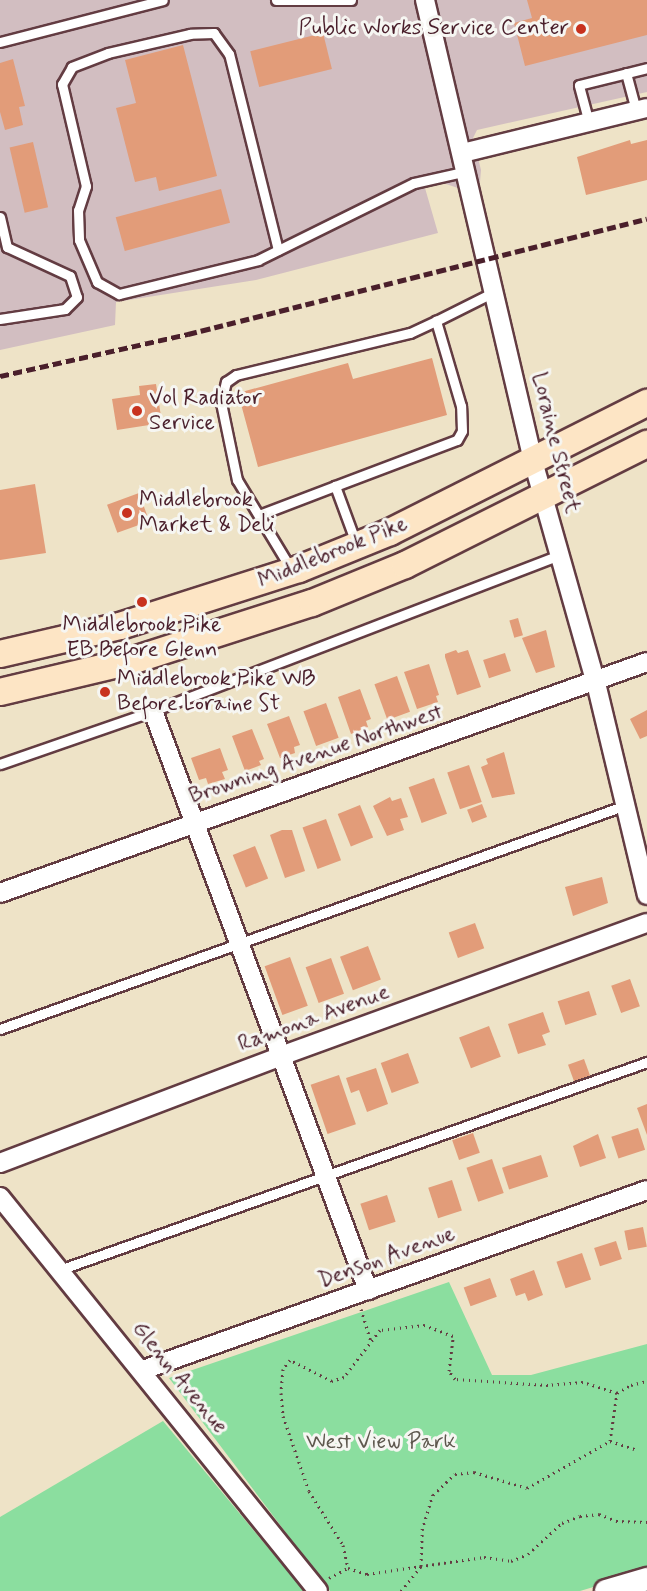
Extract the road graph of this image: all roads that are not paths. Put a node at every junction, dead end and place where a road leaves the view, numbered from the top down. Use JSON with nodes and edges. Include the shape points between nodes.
{"nodes":[{"id":1,"x":163,"y":0,"type":"edge"},
{"id":2,"x":276,"y":0,"type":"edge"},
{"id":3,"x":350,"y":0,"type":"edge"},
{"id":4,"x":425,"y":0,"type":"edge"},
{"id":5,"x":0,"y":42,"type":"edge"},
{"id":6,"x":647,"y":68,"type":"edge"},
{"id":7,"x":626,"y":73,"type":"junction"},
{"id":8,"x":641,"y":110,"type":"edge"},
{"id":9,"x":589,"y":123,"type":"junction"},
{"id":10,"x":464,"y":162,"type":"junction"},
{"id":11,"x":0,"y":218,"type":"edge"},
{"id":12,"x":4,"y":248,"type":"edge"},
{"id":13,"x":278,"y":250,"type":"junction"},
{"id":14,"x":496,"y":291,"type":"junction"},
{"id":15,"x":0,"y":319,"type":"edge"},
{"id":16,"x":436,"y":321,"type":"junction"},
{"id":17,"x":647,"y":403,"type":"edge"},
{"id":18,"x":647,"y":444,"type":"edge"},
{"id":19,"x":533,"y":461,"type":"junction"},
{"id":20,"x":335,"y":486,"type":"junction"},
{"id":21,"x":543,"y":497,"type":"junction"},
{"id":22,"x":259,"y":515,"type":"junction"},
{"id":23,"x":357,"y":545,"type":"junction"},
{"id":24,"x":560,"y":555,"type":"junction"},
{"id":25,"x":292,"y":571,"type":"junction"},
{"id":26,"x":120,"y":626,"type":"junction"},
{"id":27,"x":0,"y":654,"type":"edge"},
{"id":28,"x":131,"y":661,"type":"junction"},
{"id":29,"x":647,"y":662,"type":"edge"},
{"id":30,"x":596,"y":683,"type":"junction"},
{"id":31,"x":0,"y":692,"type":"edge"},
{"id":32,"x":153,"y":711,"type":"junction"},
{"id":33,"x":0,"y":764,"type":"edge"},
{"id":34,"x":626,"y":805,"type":"junction"},
{"id":35,"x":194,"y":822,"type":"junction"},
{"id":36,"x":644,"y":865,"type":"edge"},
{"id":37,"x":0,"y":893,"type":"edge"},
{"id":38,"x":647,"y":895,"type":"edge"},
{"id":39,"x":647,"y":923,"type":"edge"},
{"id":40,"x":239,"y":942,"type":"junction"},
{"id":41,"x":0,"y":1029,"type":"edge"},
{"id":42,"x":281,"y":1056,"type":"junction"},
{"id":43,"x":647,"y":1062,"type":"edge"},
{"id":44,"x":0,"y":1163,"type":"edge"},
{"id":45,"x":326,"y":1177,"type":"junction"},
{"id":46,"x":647,"y":1190,"type":"edge"},
{"id":47,"x":0,"y":1197,"type":"edge"},
{"id":48,"x":59,"y":1270,"type":"junction"},
{"id":49,"x":362,"y":1292,"type":"junction"},
{"id":50,"x":143,"y":1370,"type":"junction"},
{"id":51,"x":647,"y":1579,"type":"edge"},
{"id":52,"x":317,"y":1590,"type":"edge"},
{"id":53,"x":606,"y":1591,"type":"edge"}],
"edges":[{"from":1,"to":5,"type":"lane"},
{"from":2,"to":3,"type":"lane"},
{"from":4,"to":10,"type":"street","name":"Loraine Street"},
{"from":6,"to":7,"type":"lane"},
{"from":7,"to":8,"type":"lane"},
{"from":7,"to":9,"type":"lane","via":[[579,86]]},
{"from":8,"to":9,"type":"street"},
{"from":9,"to":10,"type":"street"},
{"from":10,"to":13,"type":"lane"},
{"from":10,"to":14,"type":"street","name":"Loraine Street"},
{"from":11,"to":12,"type":"lane"},
{"from":12,"to":15,"type":"lane","via":[[70,276],[77,297],[65,309]]},
{"from":13,"to":13,"type":"lane","via":[[258,260],[120,294],[97,282],[79,240],[78,210],[86,186],[62,84],[72,67],[108,53],[190,34],[214,33],[229,54]]},
{"from":14,"to":16,"type":"lane"},
{"from":14,"to":19,"type":"street","name":"Loraine Street"},
{"from":16,"to":20,"type":"lane","via":[[461,406],[463,421],[457,440]]},
{"from":16,"to":22,"type":"lane","via":[[410,333],[236,375],[226,382],[220,404],[237,480]]},
{"from":17,"to":19,"type":"main road","name":"Middlebrook Pike"},
{"from":18,"to":21,"type":"main road","name":"Middlebrook Pike"},
{"from":19,"to":21,"type":"street","name":"Loraine Street"},
{"from":19,"to":23,"type":"main road","name":"Middlebrook Pike"},
{"from":20,"to":22,"type":"lane"},
{"from":20,"to":23,"type":"lane"},
{"from":21,"to":24,"type":"street","name":"Loraine Street"},
{"from":21,"to":28,"type":"main road","name":"Middlebrook Pike","via":[[405,565],[312,603]]},
{"from":22,"to":25,"type":"lane"},
{"from":23,"to":25,"type":"main road","name":"Middlebrook Pike"},
{"from":24,"to":30,"type":"street","name":"Loraine Street"},
{"from":24,"to":32,"type":"lane"},
{"from":25,"to":26,"type":"main road","name":"Middlebrook Pike"},
{"from":26,"to":27,"type":"main road","name":"Middlebrook Pike"},
{"from":26,"to":28,"type":"main road"},
{"from":28,"to":31,"type":"main road","name":"Middlebrook Pike"},
{"from":29,"to":30,"type":"street","name":"Browning Avenue Northwest"},
{"from":30,"to":34,"type":"street","name":"Loraine Street"},
{"from":30,"to":35,"type":"street","name":"Browning Avenue Northwest"},
{"from":32,"to":33,"type":"lane"},
{"from":32,"to":35,"type":"street"},
{"from":34,"to":36,"type":"street","name":"Loraine Street"},
{"from":34,"to":40,"type":"lane"},
{"from":35,"to":37,"type":"street","name":"Browning Avenue Northwest"},
{"from":35,"to":40,"type":"street"},
{"from":36,"to":38,"type":"street","name":"Loraine Street"},
{"from":39,"to":42,"type":"street","name":"Ramona Avenue"},
{"from":40,"to":41,"type":"lane"},
{"from":40,"to":42,"type":"street"},
{"from":42,"to":44,"type":"street","name":"Ramona Avenue"},
{"from":42,"to":45,"type":"street"},
{"from":43,"to":45,"type":"lane"},
{"from":45,"to":48,"type":"lane"},
{"from":45,"to":49,"type":"street"},
{"from":46,"to":49,"type":"street","name":"Denson Avenue"},
{"from":47,"to":48,"type":"street","name":"Glenn Avenue"},
{"from":48,"to":50,"type":"street","name":"Glenn Avenue"},
{"from":49,"to":50,"type":"street","name":"Denson Avenue"},
{"from":50,"to":52,"type":"street","name":"Glenn Avenue"},
{"from":51,"to":53,"type":"street"}]}
